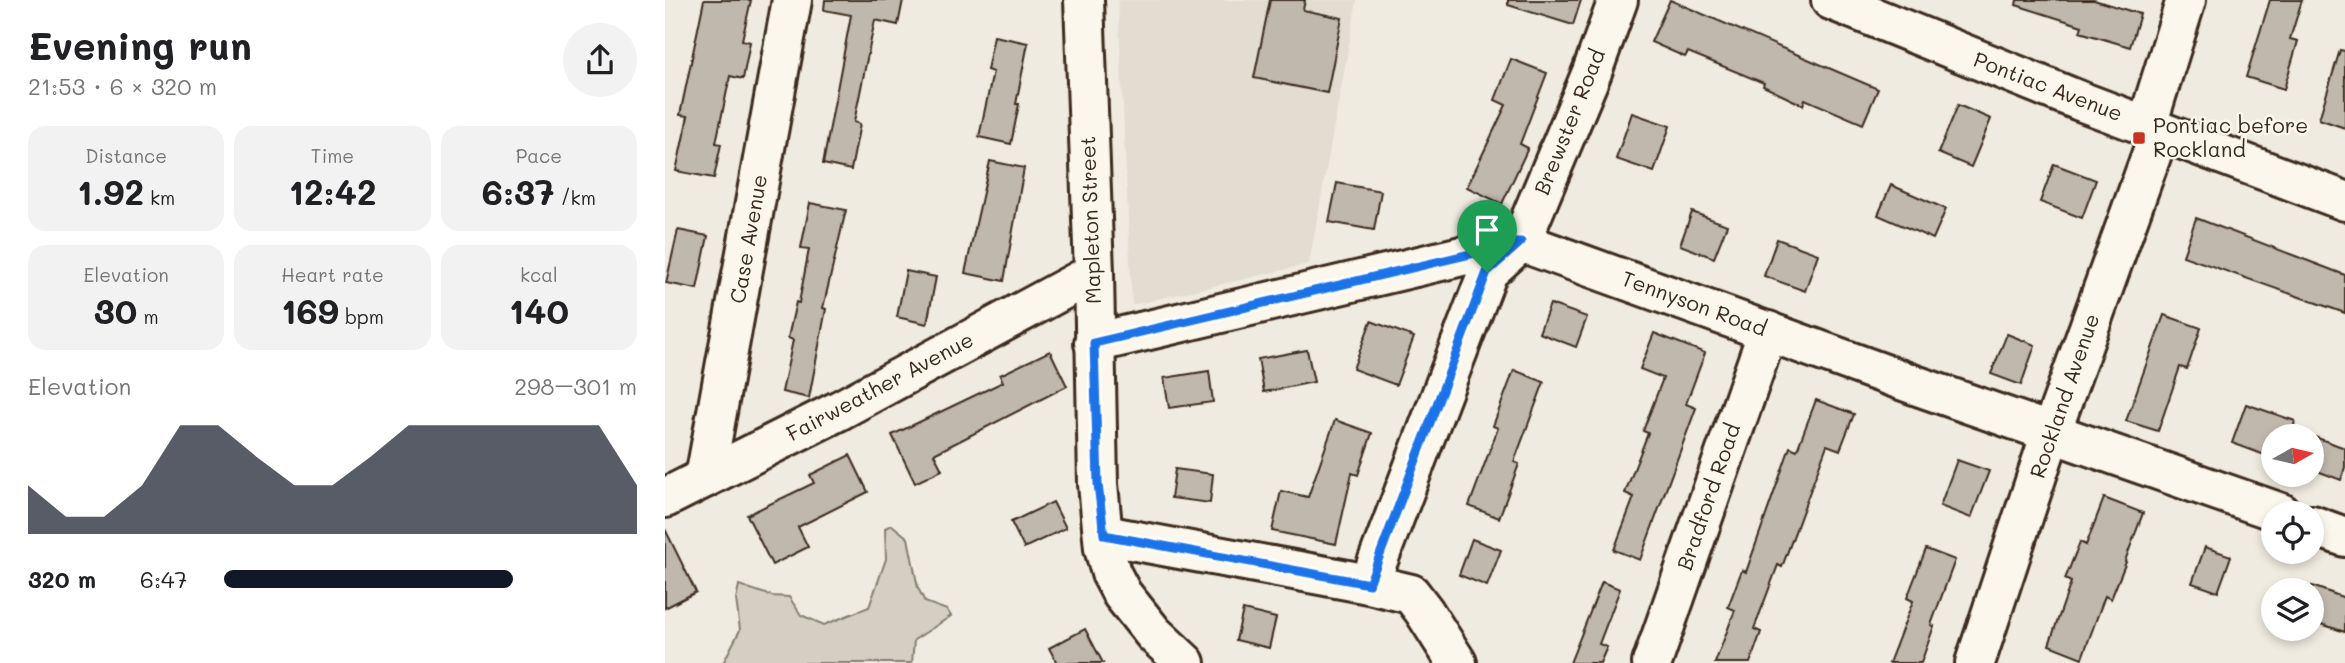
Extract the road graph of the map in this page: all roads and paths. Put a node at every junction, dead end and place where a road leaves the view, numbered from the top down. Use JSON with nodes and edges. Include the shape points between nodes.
{"nodes":[{"id":1,"x":792,"y":0,"type":"edge"},
{"id":2,"x":1084,"y":0,"type":"edge"},
{"id":3,"x":1618,"y":0,"type":"edge"},
{"id":4,"x":1831,"y":0,"type":"edge"},
{"id":5,"x":2186,"y":0,"type":"edge"},
{"id":6,"x":1890,"y":11,"type":"edge"},
{"id":7,"x":2154,"y":128,"type":"junction"},
{"id":8,"x":2345,"y":201,"type":"edge"},
{"id":9,"x":1521,"y":242,"type":"junction"},
{"id":10,"x":1094,"y":273,"type":"junction"},
{"id":11,"x":1768,"y":331,"type":"junction"},
{"id":12,"x":1094,"y":343,"type":"junction"},
{"id":13,"x":2051,"y":433,"type":"junction"},
{"id":14,"x":705,"y":478,"type":"junction"},
{"id":15,"x":665,"y":498,"type":"edge"},
{"id":16,"x":2261,"y":506,"type":"edge"},
{"id":17,"x":2324,"y":529,"type":"edge"},
{"id":18,"x":1104,"y":535,"type":"junction"},
{"id":19,"x":2345,"y":537,"type":"edge"},
{"id":20,"x":1369,"y":584,"type":"junction"},
{"id":21,"x":1185,"y":663,"type":"edge"},
{"id":22,"x":1457,"y":663,"type":"edge"},
{"id":23,"x":1652,"y":663,"type":"edge"},
{"id":24,"x":1975,"y":663,"type":"edge"}],
"edges":[{"from":1,"to":14,"type":"street","name":"Case Avenue"},
{"from":2,"to":10,"type":"street","name":"Mapleton Street"},
{"from":3,"to":9,"type":"street","name":"Brewster Road"},
{"from":4,"to":6,"type":"street","name":"Pontiac Avenue"},
{"from":5,"to":7,"type":"street","name":"Rockland Avenue"},
{"from":6,"to":7,"type":"street","name":"Pontiac Avenue","via":[[2080,101]]},
{"from":7,"to":8,"type":"street","name":"Pontiac Avenue"},
{"from":7,"to":13,"type":"street","name":"Rockland Avenue"},
{"from":9,"to":11,"type":"street","name":"Tennyson Road"},
{"from":9,"to":12,"type":"street"},
{"from":9,"to":20,"type":"street","name":"Brewster Road","via":[[1487,272]]},
{"from":10,"to":12,"type":"street","name":"Mapleton Street"},
{"from":10,"to":14,"type":"street","name":"Fairweather Avenue"},
{"from":11,"to":13,"type":"street","name":"Tennyson Road"},
{"from":11,"to":23,"type":"street","name":"Bradford Road"},
{"from":12,"to":18,"type":"street","name":"Mapleton Street"},
{"from":13,"to":16,"type":"street","name":"Tennyson Road"},
{"from":13,"to":24,"type":"street","name":"Rockland Avenue"},
{"from":14,"to":15,"type":"street","name":"Fairweather Avenue"},
{"from":17,"to":19,"type":"street"},
{"from":18,"to":20,"type":"street"},
{"from":18,"to":21,"type":"street","name":"Mapleton Street","via":[[1111,573],[1122,594]]},
{"from":20,"to":22,"type":"street","via":[[1411,594]]}]}
